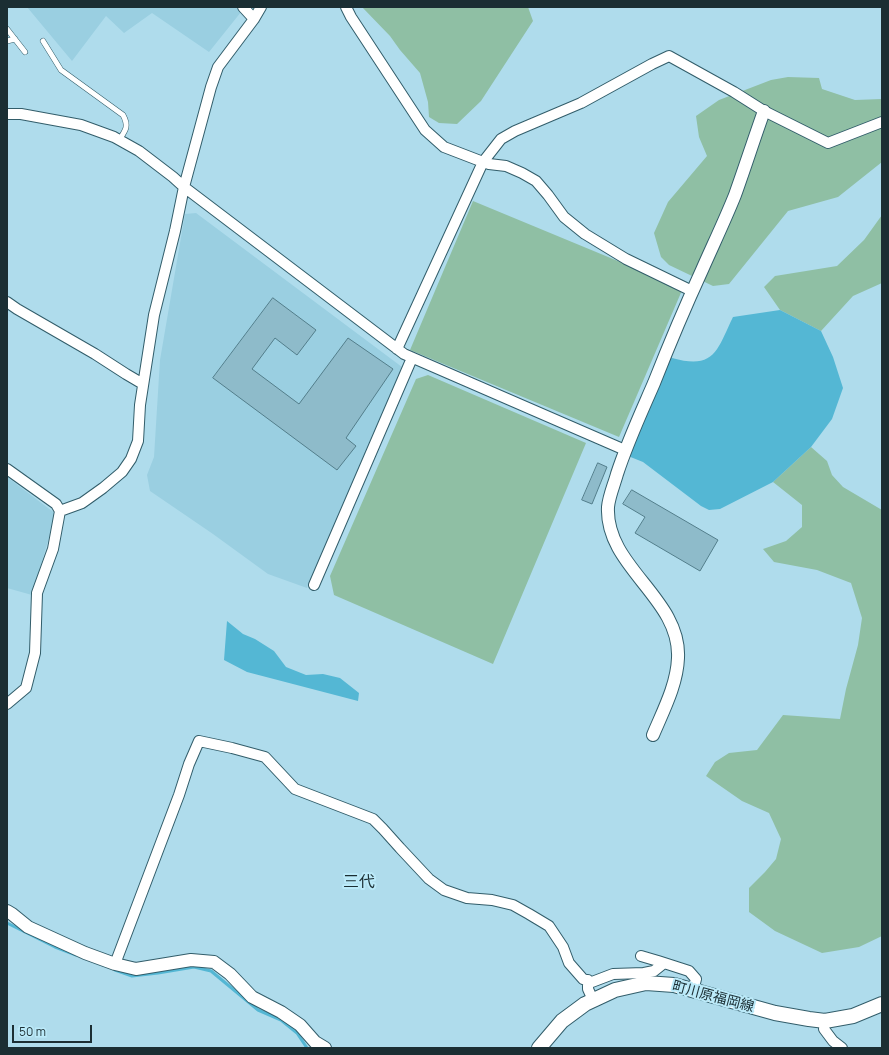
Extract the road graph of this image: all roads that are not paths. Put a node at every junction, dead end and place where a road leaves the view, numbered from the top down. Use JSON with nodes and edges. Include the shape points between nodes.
{"nodes":[{"id":1,"x":243,"y":7,"type":"edge"},
{"id":2,"x":261,"y":7,"type":"edge"},
{"id":3,"x":346,"y":7,"type":"edge"},
{"id":4,"x":254,"y":19,"type":"junction"},
{"id":5,"x":7,"y":29,"type":"edge"},
{"id":6,"x":15,"y":39,"type":"junction"},
{"id":7,"x":7,"y":41,"type":"edge"},
{"id":8,"x":43,"y":41,"type":"dead end"},
{"id":9,"x":25,"y":52,"type":"dead end"},
{"id":10,"x":764,"y":111,"type":"junction"},
{"id":11,"x":7,"y":114,"type":"edge"},
{"id":12,"x":882,"y":122,"type":"edge"},
{"id":13,"x":119,"y":140,"type":"junction"},
{"id":14,"x":483,"y":162,"type":"junction"},
{"id":15,"x":184,"y":187,"type":"junction"},
{"id":16,"x":692,"y":291,"type":"junction"},
{"id":17,"x":7,"y":302,"type":"edge"},
{"id":18,"x":397,"y":349,"type":"junction"},
{"id":19,"x":412,"y":358,"type":"junction"},
{"id":20,"x":143,"y":384,"type":"junction"},
{"id":21,"x":625,"y":450,"type":"junction"},
{"id":22,"x":7,"y":469,"type":"edge"},
{"id":23,"x":60,"y":512,"type":"junction"},
{"id":24,"x":314,"y":585,"type":"dead end"},
{"id":25,"x":9,"y":701,"type":"edge"},
{"id":26,"x":653,"y":735,"type":"dead end"},
{"id":27,"x":7,"y":911,"type":"edge"},
{"id":28,"x":641,"y":956,"type":"dead end"},
{"id":29,"x":664,"y":963,"type":"junction"},
{"id":30,"x":115,"y":964,"type":"junction"},
{"id":31,"x":645,"y":978,"type":"junction"},
{"id":32,"x":588,"y":980,"type":"junction"},
{"id":33,"x":693,"y":991,"type":"junction"},
{"id":34,"x":593,"y":1000,"type":"junction"},
{"id":35,"x":882,"y":1004,"type":"edge"},
{"id":36,"x":825,"y":1021,"type":"junction"},
{"id":37,"x":317,"y":1046,"type":"edge"},
{"id":38,"x":539,"y":1048,"type":"edge"},
{"id":39,"x":842,"y":1048,"type":"edge"}],
"edges":[{"from":1,"to":4,"type":"street"},
{"from":2,"to":4,"type":"street"},
{"from":3,"to":14,"type":"street","via":[[425,130],[444,147]]},
{"from":4,"to":15,"type":"street","via":[[218,67]]},
{"from":5,"to":6,"type":"lane"},
{"from":6,"to":7,"type":"lane"},
{"from":6,"to":9,"type":"lane"},
{"from":8,"to":13,"type":"lane","via":[[61,70],[123,115],[126,129]]},
{"from":10,"to":12,"type":"street","via":[[828,143]]},
{"from":10,"to":14,"type":"street","via":[[669,56],[581,103],[515,130],[501,139]]},
{"from":10,"to":16,"type":"street","via":[[734,196]]},
{"from":11,"to":13,"type":"street","via":[[21,114],[81,125]]},
{"from":13,"to":15,"type":"street","via":[[139,151]]},
{"from":14,"to":16,"type":"street","via":[[506,166],[527,176],[548,195],[564,217],[585,234]]},
{"from":14,"to":18,"type":"street"},
{"from":15,"to":18,"type":"street"},
{"from":15,"to":20,"type":"street","via":[[154,316]]},
{"from":16,"to":21,"type":"street"},
{"from":17,"to":20,"type":"street"},
{"from":18,"to":19,"type":"street"},
{"from":19,"to":21,"type":"street"},
{"from":19,"to":24,"type":"street"},
{"from":20,"to":23,"type":"street","via":[[138,441],[131,459],[122,472],[82,503]]},
{"from":21,"to":26,"type":"street","via":[[608,507],[611,533],[618,549],[671,624],[678,651],[672,690]]},
{"from":22,"to":23,"type":"street","via":[[56,504]]},
{"from":23,"to":25,"type":"street","via":[[53,549],[37,593],[35,653],[26,688]]},
{"from":27,"to":30,"type":"street","via":[[28,927],[84,953]]},
{"from":28,"to":29,"type":"street"},
{"from":29,"to":31,"type":"street"},
{"from":29,"to":33,"type":"street","via":[[688,972],[696,979]]},
{"from":30,"to":32,"type":"street","via":[[199,741],[265,757],[295,789],[373,819],[429,879],[444,890],[467,898],[513,905],[529,914],[548,926],[564,947],[569,963],[583,979]]},
{"from":30,"to":37,"type":"street","via":[[136,969],[191,960],[214,962],[230,974],[252,997],[300,1025]]},
{"from":31,"to":32,"type":"street","via":[[613,974],[592,982]]},
{"from":31,"to":33,"type":"main road","name":"町川原福岡線"},
{"from":31,"to":34,"type":"main road","name":"町川原福岡線"},
{"from":32,"to":34,"type":"street","via":[[588,989]]},
{"from":33,"to":36,"type":"main road","name":"町川原福岡線","via":[[775,1014]]},
{"from":34,"to":38,"type":"main road","name":"町川原福岡線","via":[[562,1021]]},
{"from":35,"to":36,"type":"main road","name":"町川原福岡線","via":[[853,1016]]},
{"from":36,"to":39,"type":"street","via":[[824,1029]]}]}
